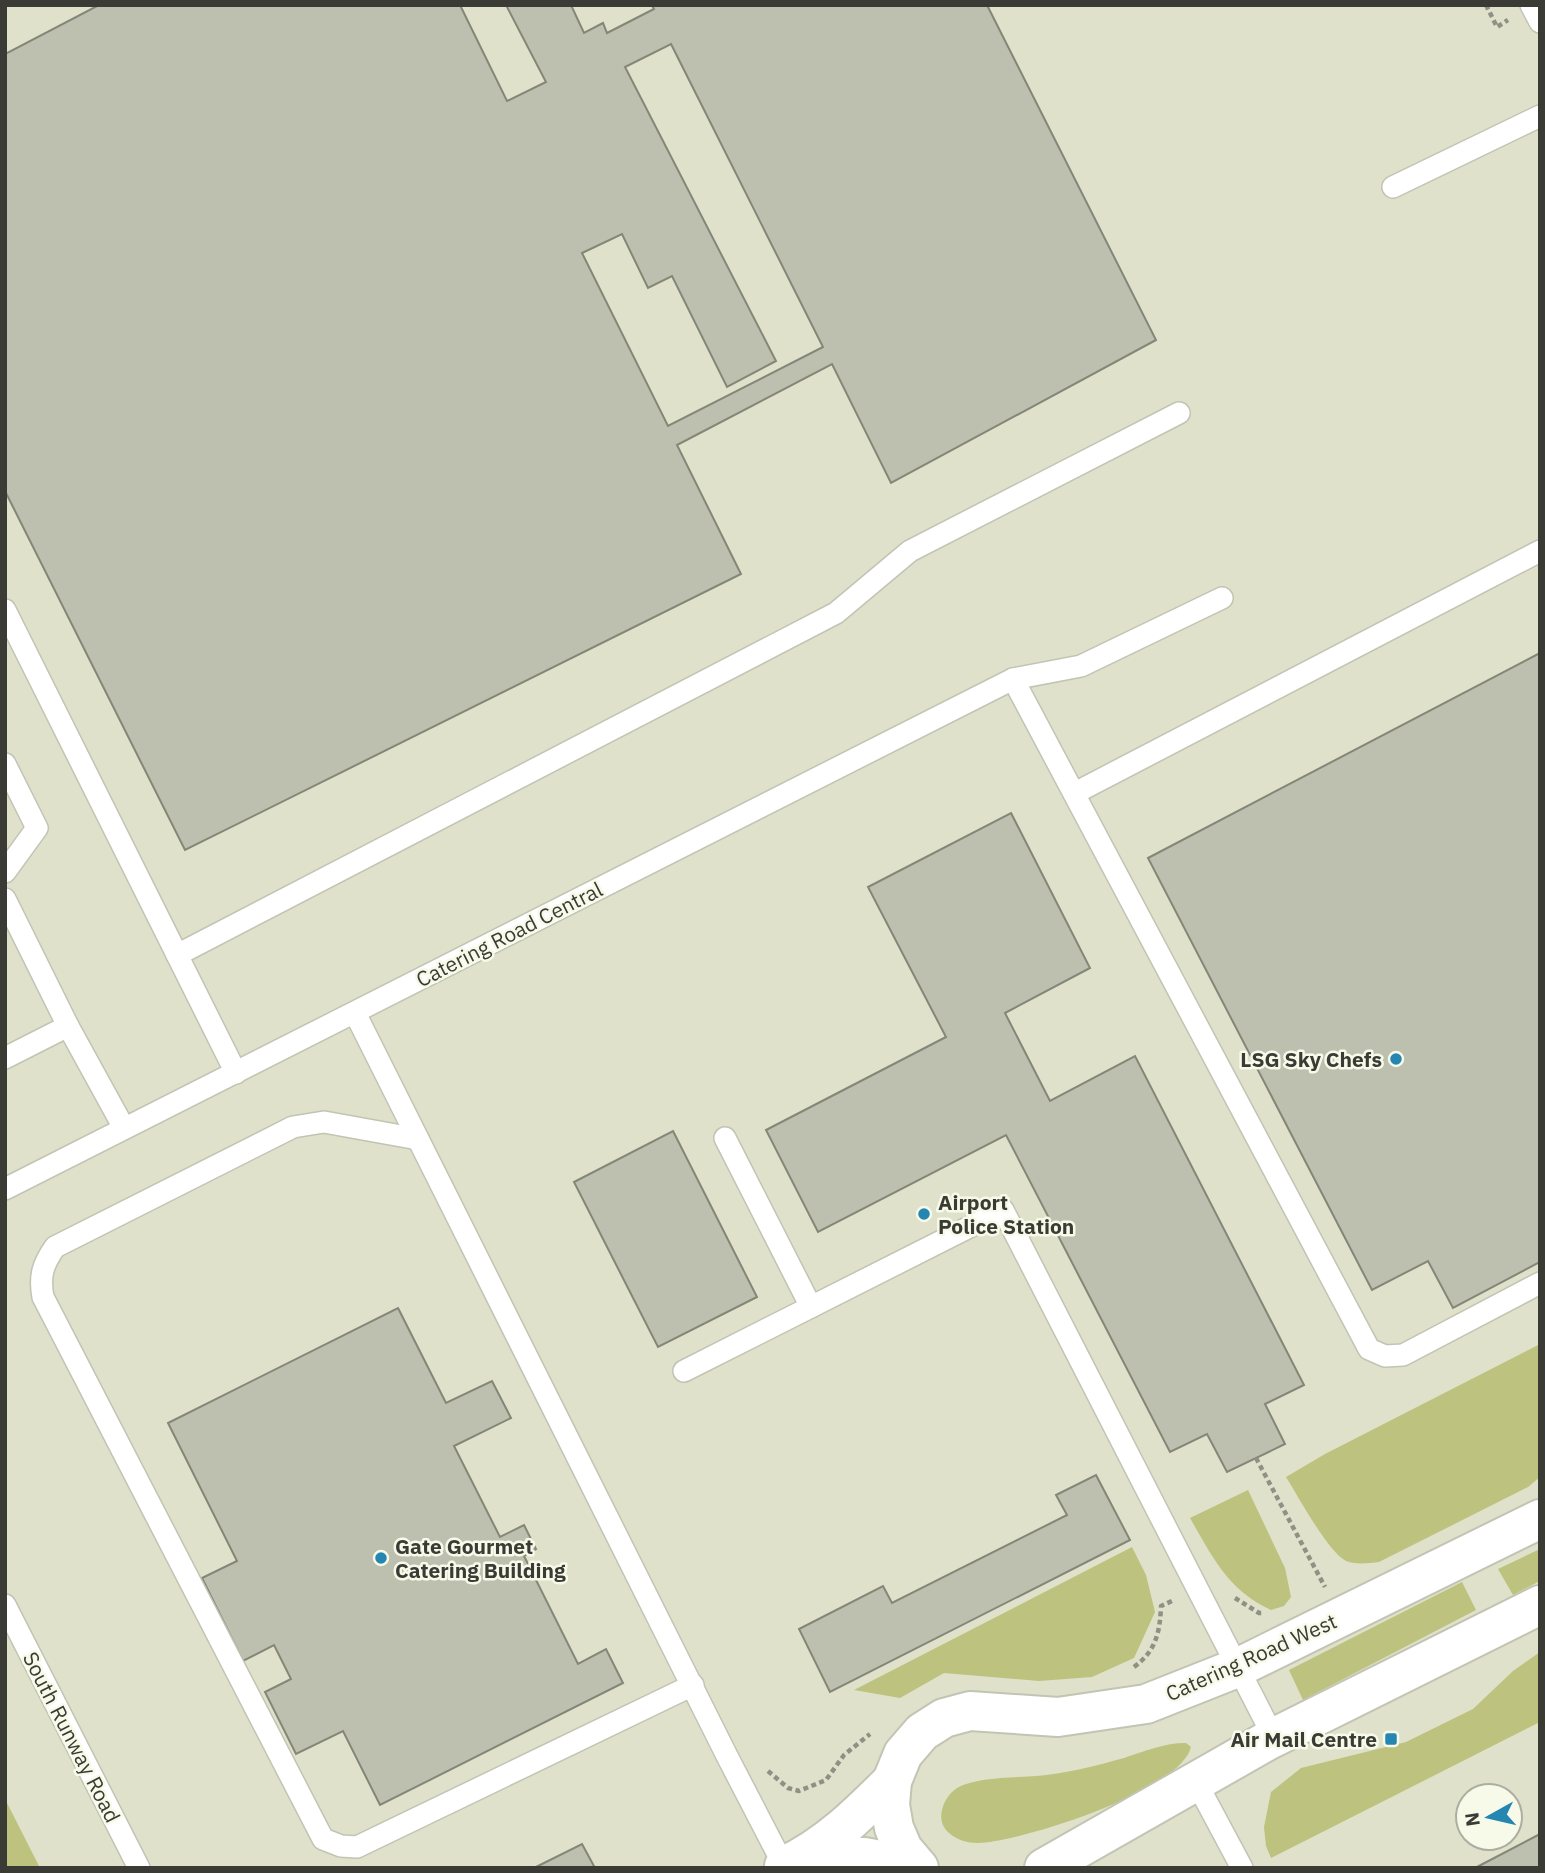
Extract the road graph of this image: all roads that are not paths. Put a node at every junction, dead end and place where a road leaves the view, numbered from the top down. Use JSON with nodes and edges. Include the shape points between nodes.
{"nodes":[{"id":1,"x":1531,"y":5,"type":"edge"},
{"id":2,"x":1540,"y":22,"type":"edge"},
{"id":3,"x":1540,"y":116,"type":"edge"},
{"id":4,"x":1393,"y":187,"type":"dead end"},
{"id":5,"x":1180,"y":412,"type":"dead end"},
{"id":6,"x":1540,"y":551,"type":"edge"},
{"id":7,"x":1222,"y":598,"type":"dead end"},
{"id":8,"x":5,"y":610,"type":"edge"},
{"id":9,"x":1013,"y":679,"type":"junction"},
{"id":10,"x":5,"y":764,"type":"edge"},
{"id":11,"x":1075,"y":793,"type":"junction"},
{"id":12,"x":5,"y":872,"type":"edge"},
{"id":13,"x":5,"y":899,"type":"edge"},
{"id":14,"x":177,"y":955,"type":"junction"},
{"id":15,"x":355,"y":1013,"type":"junction"},
{"id":16,"x":68,"y":1026,"type":"junction"},
{"id":17,"x":5,"y":1058,"type":"edge"},
{"id":18,"x":236,"y":1073,"type":"junction"},
{"id":19,"x":124,"y":1128,"type":"junction"},
{"id":20,"x":725,"y":1138,"type":"dead end"},
{"id":21,"x":418,"y":1139,"type":"junction"},
{"id":22,"x":5,"y":1189,"type":"edge"},
{"id":23,"x":1540,"y":1283,"type":"edge"},
{"id":24,"x":811,"y":1307,"type":"junction"},
{"id":25,"x":684,"y":1371,"type":"dead end"},
{"id":26,"x":1540,"y":1519,"type":"edge"},
{"id":27,"x":5,"y":1605,"type":"edge"},
{"id":28,"x":1540,"y":1605,"type":"edge"},
{"id":29,"x":1237,"y":1668,"type":"junction"},
{"id":30,"x":693,"y":1685,"type":"junction"},
{"id":31,"x":1274,"y":1738,"type":"junction"},
{"id":32,"x":1195,"y":1780,"type":"junction"},
{"id":33,"x":892,"y":1781,"type":"junction"},
{"id":34,"x":789,"y":1863,"type":"edge"},
{"id":35,"x":139,"y":1868,"type":"edge"},
{"id":36,"x":918,"y":1868,"type":"edge"},
{"id":37,"x":1044,"y":1868,"type":"edge"},
{"id":38,"x":1242,"y":1868,"type":"edge"}],
"edges":[{"from":1,"to":2,"type":"lane"},
{"from":3,"to":4,"type":"lane"},
{"from":5,"to":14,"type":"lane","via":[[910,551],[836,613]]},
{"from":6,"to":11,"type":"lane"},
{"from":7,"to":9,"type":"lane","name":"Catering Road Central","via":[[1081,666]]},
{"from":8,"to":14,"type":"lane"},
{"from":9,"to":11,"type":"lane"},
{"from":9,"to":15,"type":"lane","name":"Catering Road Central"},
{"from":10,"to":12,"type":"lane","via":[[37,828]]},
{"from":11,"to":23,"type":"lane","via":[[1369,1349],[1385,1356],[1403,1355]]},
{"from":13,"to":16,"type":"lane"},
{"from":14,"to":18,"type":"lane"},
{"from":15,"to":18,"type":"lane","name":"Catering Road Central"},
{"from":15,"to":21,"type":"lane"},
{"from":16,"to":17,"type":"lane"},
{"from":16,"to":19,"type":"lane"},
{"from":18,"to":19,"type":"lane","name":"Catering Road Central"},
{"from":19,"to":22,"type":"lane","name":"Catering Road Central"},
{"from":20,"to":24,"type":"lane"},
{"from":21,"to":30,"type":"lane"},
{"from":21,"to":30,"type":"lane","via":[[324,1122],[293,1127],[55,1247],[44,1263],[43,1297],[323,1839],[356,1847]]},
{"from":24,"to":25,"type":"lane"},
{"from":24,"to":29,"type":"lane","via":[[1003,1210]]},
{"from":26,"to":29,"type":"street","name":"Catering Road West"},
{"from":27,"to":35,"type":"lane","name":"South Runway Road"},
{"from":28,"to":31,"type":"street"},
{"from":29,"to":31,"type":"lane"},
{"from":29,"to":33,"type":"street","name":"Catering Road West","via":[[1146,1704],[1058,1717],[970,1711],[944,1717],[922,1732],[903,1754]]},
{"from":30,"to":34,"type":"lane"},
{"from":31,"to":32,"type":"street"},
{"from":32,"to":37,"type":"street"},
{"from":32,"to":38,"type":"lane"},
{"from":33,"to":34,"type":"street","name":"Catering Road West","via":[[853,1820]]},
{"from":33,"to":36,"type":"street","name":"Catering Road West","via":[[894,1828]]},
{"from":34,"to":36,"type":"street","name":"Catering Road West","via":[[864,1857]]}]}
